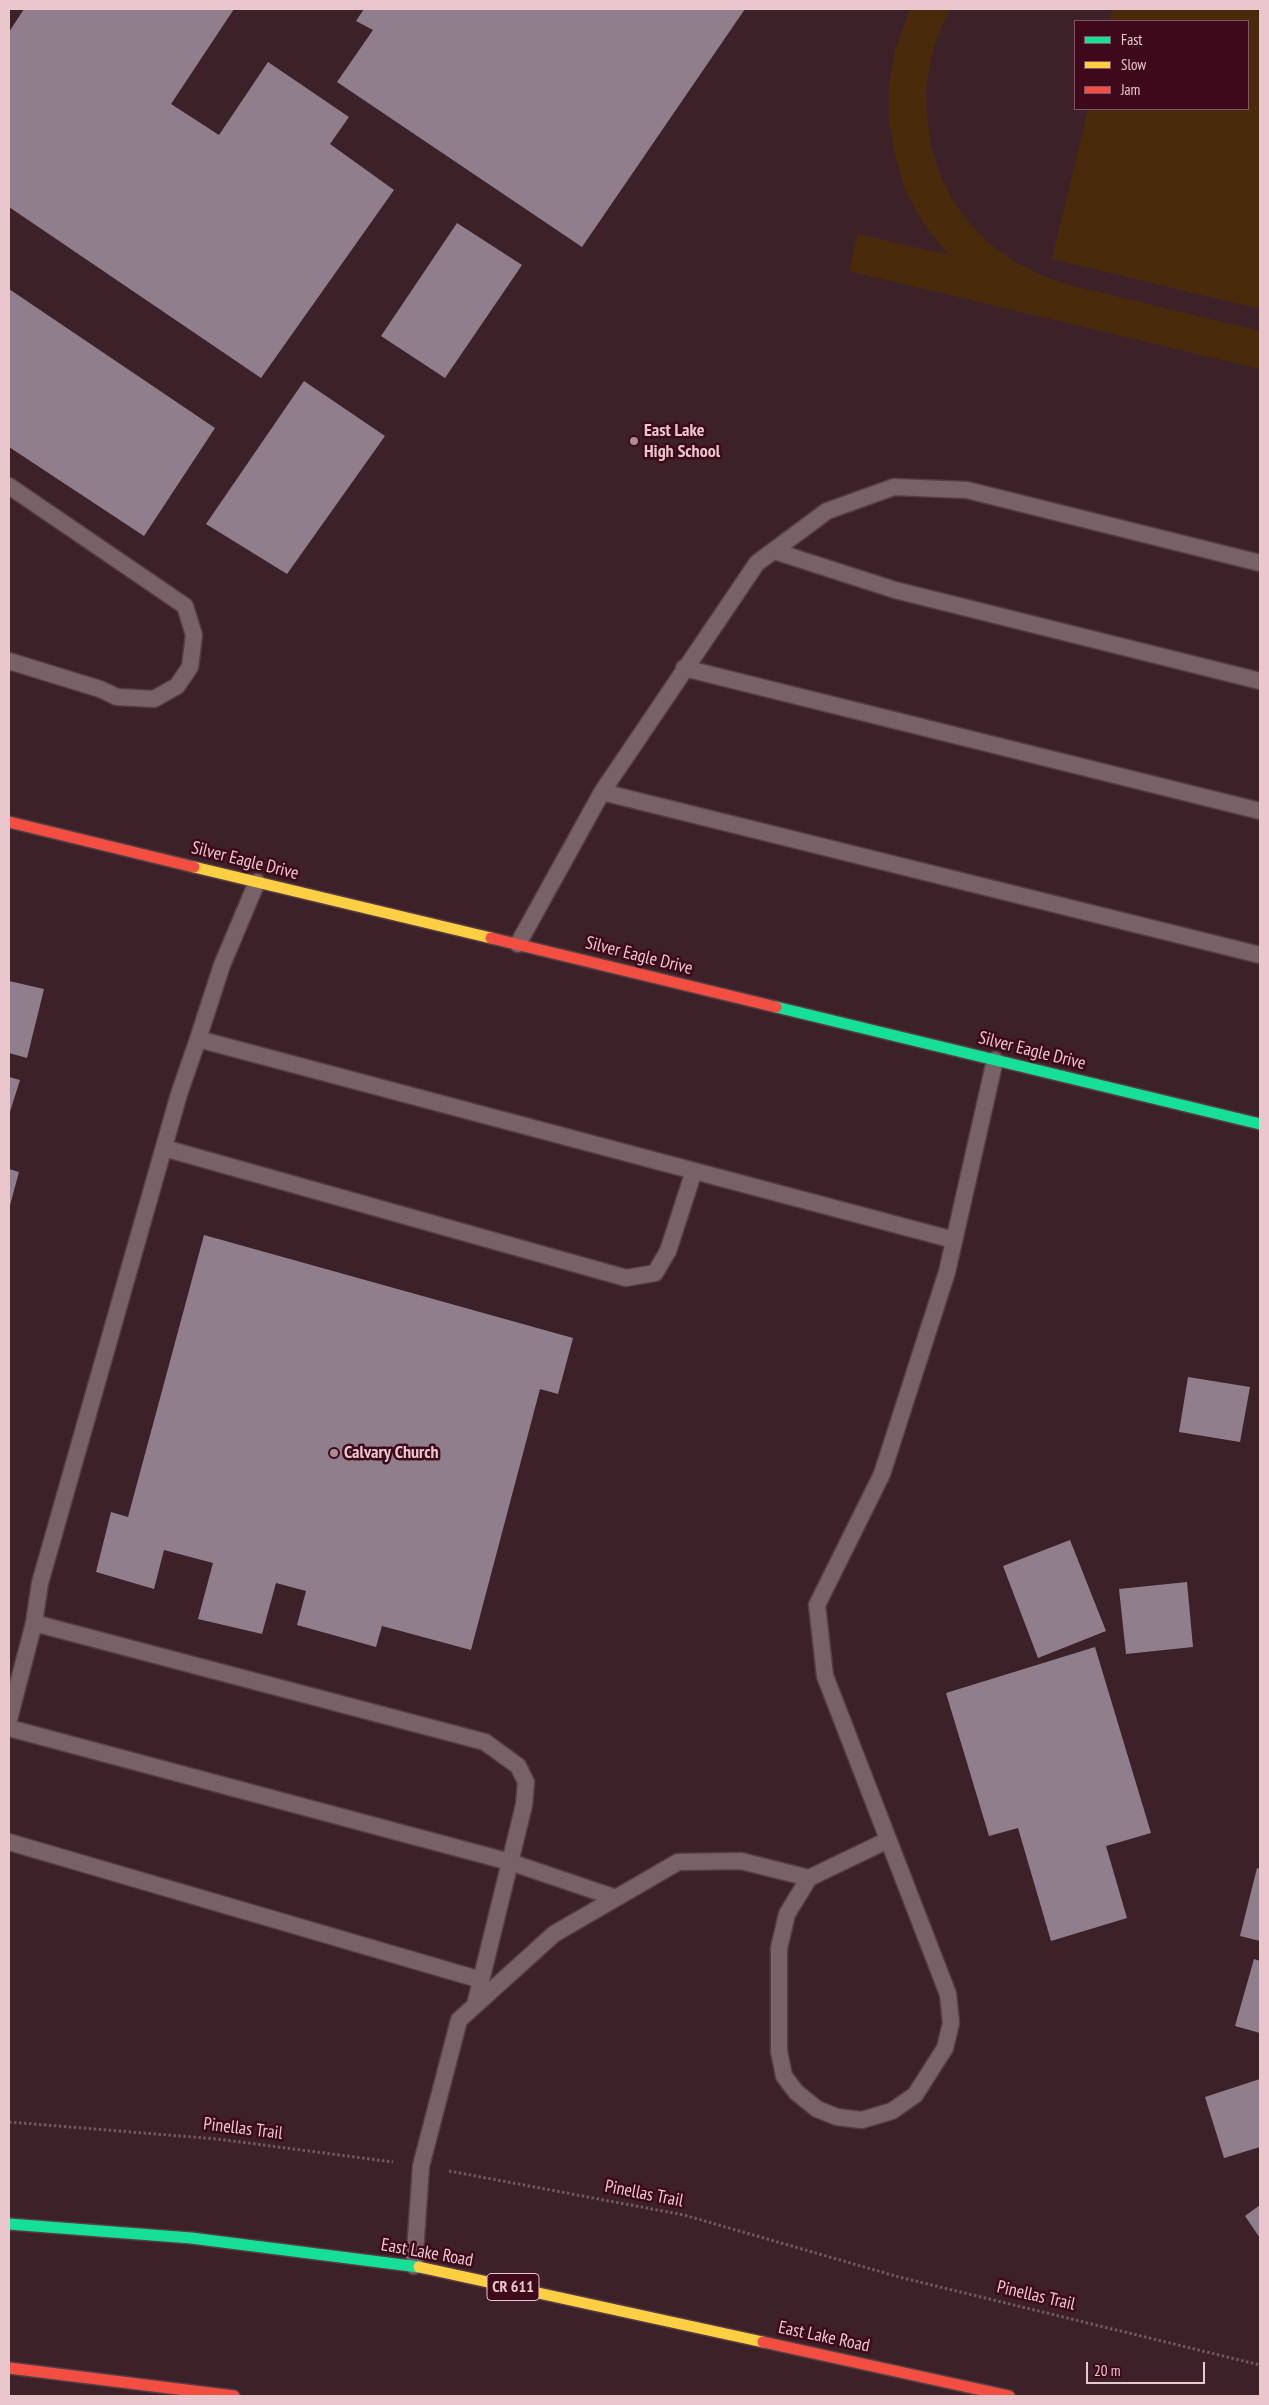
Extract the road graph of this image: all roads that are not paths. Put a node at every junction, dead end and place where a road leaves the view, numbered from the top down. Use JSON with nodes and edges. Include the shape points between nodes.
{"nodes":[{"id":1,"x":9,"y":486,"type":"edge"},
{"id":2,"x":774,"y":551,"type":"junction"},
{"id":3,"x":1260,"y":562,"type":"edge"},
{"id":4,"x":9,"y":661,"type":"edge"},
{"id":5,"x":684,"y":668,"type":"junction"},
{"id":6,"x":1260,"y":681,"type":"edge"},
{"id":7,"x":602,"y":792,"type":"junction"},
{"id":8,"x":1260,"y":811,"type":"edge"},
{"id":9,"x":9,"y":822,"type":"edge"},
{"id":10,"x":258,"y":882,"type":"junction"},
{"id":11,"x":518,"y":944,"type":"junction"},
{"id":12,"x":1260,"y":955,"type":"edge"},
{"id":13,"x":198,"y":1039,"type":"junction"},
{"id":14,"x":995,"y":1060,"type":"junction"},
{"id":15,"x":1260,"y":1124,"type":"edge"},
{"id":16,"x":164,"y":1148,"type":"junction"},
{"id":17,"x":694,"y":1171,"type":"junction"},
{"id":18,"x":954,"y":1240,"type":"junction"},
{"id":19,"x":34,"y":1623,"type":"junction"},
{"id":20,"x":9,"y":1718,"type":"edge"},
{"id":21,"x":9,"y":1728,"type":"edge"},
{"id":22,"x":888,"y":1840,"type":"junction"},
{"id":23,"x":9,"y":1842,"type":"edge"},
{"id":24,"x":510,"y":1862,"type":"junction"},
{"id":25,"x":809,"y":1878,"type":"junction"},
{"id":26,"x":616,"y":1898,"type":"junction"},
{"id":27,"x":482,"y":1980,"type":"junction"},
{"id":28,"x":475,"y":2005,"type":"junction"},
{"id":29,"x":9,"y":2224,"type":"edge"},
{"id":30,"x":414,"y":2266,"type":"junction"},
{"id":31,"x":9,"y":2368,"type":"edge"},
{"id":32,"x":234,"y":2396,"type":"edge"},
{"id":33,"x":1009,"y":2396,"type":"edge"}],
"edges":[{"from":1,"to":4,"type":"lane","via":[[185,606],[194,635],[190,667],[177,686],[154,699],[117,697]]},
{"from":2,"to":3,"type":"lane","via":[[826,511],[894,487],[967,490]]},
{"from":2,"to":5,"type":"lane","via":[[757,563]]},
{"from":2,"to":6,"type":"lane","via":[[895,590]]},
{"from":5,"to":7,"type":"lane"},
{"from":5,"to":8,"type":"lane"},
{"from":7,"to":11,"type":"lane"},
{"from":7,"to":12,"type":"lane"},
{"from":9,"to":10,"type":"street","name":"Silver Eagle Drive"},
{"from":10,"to":11,"type":"street","name":"Silver Eagle Drive"},
{"from":10,"to":13,"type":"lane","via":[[222,965]]},
{"from":11,"to":14,"type":"street","name":"Silver Eagle Drive"},
{"from":13,"to":16,"type":"lane"},
{"from":13,"to":17,"type":"lane"},
{"from":14,"to":15,"type":"street","name":"Silver Eagle Drive"},
{"from":14,"to":18,"type":"lane"},
{"from":16,"to":17,"type":"lane","via":[[626,1278],[655,1273],[668,1251]]},
{"from":16,"to":19,"type":"lane","via":[[40,1583]]},
{"from":17,"to":18,"type":"lane"},
{"from":18,"to":22,"type":"lane","via":[[947,1272],[882,1474],[817,1605],[824,1676]]},
{"from":19,"to":20,"type":"lane"},
{"from":19,"to":24,"type":"lane","via":[[485,1742],[518,1766],[526,1782],[524,1805]]},
{"from":21,"to":24,"type":"lane"},
{"from":22,"to":25,"type":"lane"},
{"from":22,"to":25,"type":"lane","via":[[948,1994],[951,2023],[945,2048],[915,2095],[892,2111],[862,2120],[837,2117],[817,2109],[796,2092],[784,2076],[778,2051],[779,1948],[787,1914]]},
{"from":23,"to":27,"type":"lane"},
{"from":24,"to":26,"type":"lane"},
{"from":24,"to":27,"type":"lane"},
{"from":25,"to":26,"type":"lane","via":[[741,1861],[678,1862]]},
{"from":26,"to":28,"type":"lane","via":[[554,1934]]},
{"from":27,"to":28,"type":"lane"},
{"from":28,"to":30,"type":"lane","via":[[459,2020],[420,2166]]},
{"from":29,"to":30,"type":"street","name":"East Lake Road","number":"CR 611","via":[[191,2238]]},
{"from":30,"to":33,"type":"street","name":"East Lake Road","number":"CR 611"},
{"from":31,"to":32,"type":"street"}]}
